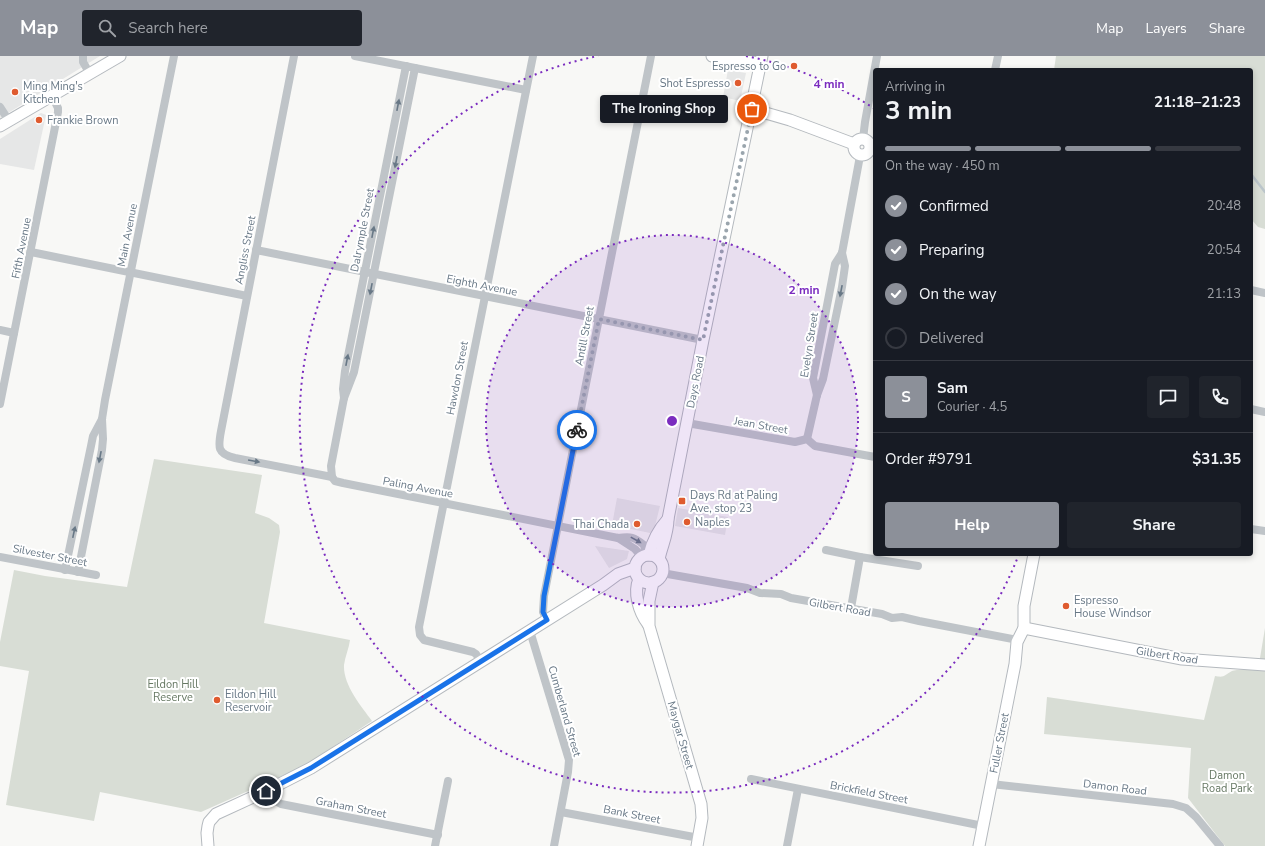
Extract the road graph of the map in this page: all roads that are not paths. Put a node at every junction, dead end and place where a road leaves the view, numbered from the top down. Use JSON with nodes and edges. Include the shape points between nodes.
{"nodes":[{"id":1,"x":83,"y":56,"type":"edge"},
{"id":2,"x":120,"y":56,"type":"edge"},
{"id":3,"x":174,"y":56,"type":"edge"},
{"id":4,"x":294,"y":56,"type":"edge"},
{"id":5,"x":355,"y":56,"type":"edge"},
{"id":6,"x":533,"y":56,"type":"edge"},
{"id":7,"x":651,"y":56,"type":"edge"},
{"id":8,"x":712,"y":56,"type":"edge"},
{"id":9,"x":877,"y":56,"type":"edge"},
{"id":10,"x":998,"y":56,"type":"edge"},
{"id":11,"x":761,"y":60,"type":"edge"},
{"id":12,"x":406,"y":66,"type":"junction"},
{"id":13,"x":415,"y":68,"type":"junction"},
{"id":14,"x":874,"y":68,"type":"edge"},
{"id":15,"x":995,"y":68,"type":"edge"},
{"id":16,"x":90,"y":74,"type":"junction"},
{"id":17,"x":873,"y":75,"type":"edge"},
{"id":18,"x":526,"y":90,"type":"junction"},
{"id":19,"x":52,"y":96,"type":"junction"},
{"id":20,"x":0,"y":107,"type":"edge"},
{"id":21,"x":752,"y":109,"type":"junction"},
{"id":22,"x":4,"y":124,"type":"edge"},
{"id":23,"x":859,"y":141,"type":"junction"},
{"id":24,"x":868,"y":153,"type":"edge"},
{"id":25,"x":256,"y":250,"type":"junction"},
{"id":26,"x":31,"y":252,"type":"junction"},
{"id":27,"x":131,"y":272,"type":"junction"},
{"id":28,"x":364,"y":273,"type":"junction"},
{"id":29,"x":374,"y":275,"type":"junction"},
{"id":30,"x":1253,"y":290,"type":"edge"},
{"id":31,"x":1265,"y":293,"type":"edge"},
{"id":32,"x":247,"y":296,"type":"junction"},
{"id":33,"x":485,"y":297,"type":"junction"},
{"id":34,"x":599,"y":319,"type":"junction"},
{"id":35,"x":0,"y":330,"type":"edge"},
{"id":36,"x":14,"y":333,"type":"junction"},
{"id":37,"x":703,"y":340,"type":"junction"},
{"id":38,"x":344,"y":398,"type":"junction"},
{"id":39,"x":0,"y":404,"type":"edge"},
{"id":40,"x":1253,"y":409,"type":"edge"},
{"id":41,"x":1265,"y":412,"type":"edge"},
{"id":42,"x":102,"y":418,"type":"junction"},
{"id":43,"x":688,"y":423,"type":"junction"},
{"id":44,"x":807,"y":439,"type":"junction"},
{"id":45,"x":219,"y":448,"type":"joint"},
{"id":46,"x":873,"y":457,"type":"edge"},
{"id":47,"x":332,"y":477,"type":"junction"},
{"id":48,"x":443,"y":503,"type":"junction"},
{"id":49,"x":558,"y":526,"type":"junction"},
{"id":50,"x":1253,"y":529,"type":"edge"},
{"id":51,"x":1265,"y":531,"type":"edge"},
{"id":52,"x":826,"y":550,"type":"dead end"},
{"id":53,"x":649,"y":556,"type":"junction"},
{"id":54,"x":1034,"y":556,"type":"edge"},
{"id":55,"x":0,"y":557,"type":"edge"},
{"id":56,"x":860,"y":557,"type":"junction"},
{"id":57,"x":918,"y":566,"type":"dead end"},
{"id":58,"x":65,"y":570,"type":"junction"},
{"id":59,"x":78,"y":572,"type":"junction"},
{"id":60,"x":662,"y":573,"type":"junction"},
{"id":61,"x":637,"y":574,"type":"junction"},
{"id":62,"x":96,"y":575,"type":"dead end"},
{"id":63,"x":653,"y":582,"type":"junction"},
{"id":64,"x":851,"y":608,"type":"junction"},
{"id":65,"x":547,"y":620,"type":"junction"},
{"id":66,"x":649,"y":626,"type":"junction"},
{"id":67,"x":1024,"y":628,"type":"junction"},
{"id":68,"x":530,"y":631,"type":"junction"},
{"id":69,"x":1018,"y":640,"type":"junction"},
{"id":70,"x":481,"y":662,"type":"junction"},
{"id":71,"x":1265,"y":665,"type":"edge"},
{"id":72,"x":751,"y":779,"type":"dead end"},
{"id":73,"x":448,"y":781,"type":"dead end"},
{"id":74,"x":991,"y":784,"type":"junction"},
{"id":75,"x":798,"y":789,"type":"junction"},
{"id":76,"x":266,"y":791,"type":"junction"},
{"id":77,"x":561,"y":812,"type":"junction"},
{"id":78,"x":983,"y":826,"type":"junction"},
{"id":79,"x":438,"y":835,"type":"junction"},
{"id":80,"x":698,"y":842,"type":"edge"},
{"id":81,"x":208,"y":846,"type":"edge"},
{"id":82,"x":435,"y":846,"type":"edge"},
{"id":83,"x":554,"y":846,"type":"edge"},
{"id":84,"x":787,"y":846,"type":"edge"},
{"id":85,"x":979,"y":846,"type":"edge"},
{"id":86,"x":1220,"y":846,"type":"edge"}],
"edges":[{"from":1,"to":16,"type":"street"},
{"from":2,"to":16,"type":"street"},
{"from":3,"to":27,"type":"street","name":"Main Avenue"},
{"from":4,"to":25,"type":"street","name":"Angliss Street"},
{"from":5,"to":12,"type":"street"},
{"from":6,"to":18,"type":"street","name":"Hawdon Street"},
{"from":7,"to":34,"type":"street","name":"Antill Street"},
{"from":8,"to":11,"type":"street"},
{"from":9,"to":14,"type":"street"},
{"from":10,"to":15,"type":"street"},
{"from":11,"to":21,"type":"street","name":"Days Road"},
{"from":12,"to":13,"type":"street"},
{"from":28,"to":12,"type":"street","name":"Dalrymple Street","one_way":true},
{"from":13,"to":18,"type":"street"},
{"from":13,"to":29,"type":"street","name":"Dalrymple Street","one_way":true},
{"from":16,"to":19,"type":"street"},
{"from":17,"to":23,"type":"street"},
{"from":18,"to":33,"type":"street","name":"Hawdon Street"},
{"from":19,"to":22,"type":"street"},
{"from":19,"to":26,"type":"street","name":"Fifth Avenue","via":[[58,112]]},
{"from":20,"to":22,"type":"street"},
{"from":21,"to":23,"type":"street"},
{"from":21,"to":37,"type":"street","name":"Days Road"},
{"from":23,"to":24,"type":"street","via":[[869,143]]},
{"from":23,"to":24,"type":"street","via":[[854,151]]},
{"from":24,"to":44,"type":"street","name":"Evelyn Street","via":[[842,253],[835,264],[813,378],[816,396]]},
{"from":25,"to":28,"type":"street","name":"Eighth Avenue"},
{"from":25,"to":32,"type":"street","name":"Angliss Street"},
{"from":26,"to":27,"type":"street"},
{"from":26,"to":36,"type":"street","name":"Fifth Avenue"},
{"from":27,"to":32,"type":"street"},
{"from":27,"to":42,"type":"street","name":"Main Avenue"},
{"from":28,"to":29,"type":"street","name":"Eighth Avenue"},
{"from":38,"to":28,"type":"street","name":"Dalrymple Street","one_way":true,"via":[[344,378]]},
{"from":29,"to":33,"type":"street","name":"Eighth Avenue"},
{"from":29,"to":38,"type":"street","name":"Dalrymple Street","one_way":true,"via":[[354,372]]},
{"from":30,"to":31,"type":"street"},
{"from":32,"to":45,"type":"street","name":"Angliss Street"},
{"from":33,"to":34,"type":"street","name":"Eighth Avenue"},
{"from":33,"to":48,"type":"street","name":"Hawdon Street"},
{"from":34,"to":37,"type":"street","name":"Eighth Avenue"},
{"from":34,"to":49,"type":"street","name":"Antill Street"},
{"from":35,"to":36,"type":"street"},
{"from":36,"to":39,"type":"street","name":"Fifth Avenue"},
{"from":37,"to":43,"type":"street","name":"Days Road"},
{"from":38,"to":47,"type":"street","name":"Dalrymple Street","via":[[331,466]]},
{"from":40,"to":41,"type":"street"},
{"from":58,"to":42,"type":"street","name":"Main Avenue","one_way":true,"via":[[93,436]]},
{"from":42,"to":59,"type":"street","name":"Main Avenue","one_way":true,"via":[[102,450]]},
{"from":43,"to":44,"type":"street","name":"Jean Street","via":[[795,442]]},
{"from":43,"to":53,"type":"street","name":"Days Road","via":[[668,519],[651,546]]},
{"from":44,"to":46,"type":"street","via":[[815,446]]},
{"from":45,"to":47,"type":"street","name":"Paling Avenue","one_way":true,"via":[[222,453],[229,456]]},
{"from":47,"to":48,"type":"street","name":"Paling Avenue","via":[[343,483]]},
{"from":48,"to":49,"type":"street","name":"Paling Avenue"},
{"from":48,"to":70,"type":"street","name":"Hawdon Street","via":[[419,633],[427,641],[474,652]]},
{"from":49,"to":53,"type":"street","name":"Paling Avenue","via":[[618,538]]},
{"from":49,"to":65,"type":"street","name":"Antill Street","via":[[543,602],[543,612]]},
{"from":50,"to":51,"type":"street"},
{"from":52,"to":56,"type":"street"},
{"from":53,"to":60,"type":"street","via":[[662,565]]},
{"from":53,"to":61,"type":"street","via":[[638,560]]},
{"from":54,"to":67,"type":"street","via":[[1023,609]]},
{"from":55,"to":58,"type":"street","name":"Silvester Street"},
{"from":56,"to":57,"type":"street"},
{"from":56,"to":64,"type":"street"},
{"from":58,"to":59,"type":"street","name":"Silvester Street"},
{"from":59,"to":62,"type":"street","name":"Silvester Street"},
{"from":60,"to":63,"type":"street"},
{"from":60,"to":64,"type":"street","name":"Gilbert Road"},
{"from":61,"to":63,"type":"street","via":[[646,582]]},
{"from":61,"to":65,"type":"street","via":[[603,585]]},
{"from":61,"to":66,"type":"street","name":"Maygar Street","via":[[637,594],[643,617]]},
{"from":63,"to":66,"type":"street","name":"Maygar Street","via":[[649,601]]},
{"from":64,"to":69,"type":"street","name":"Gilbert Road","via":[[892,618],[905,617]]},
{"from":65,"to":68,"type":"street"},
{"from":66,"to":80,"type":"street","name":"Maygar Street","via":[[702,804]]},
{"from":67,"to":69,"type":"street","name":"Fuller Street"},
{"from":67,"to":71,"type":"street","name":"Gilbert Road","via":[[1182,659]]},
{"from":68,"to":70,"type":"street"},
{"from":68,"to":77,"type":"street","name":"Cumberland Street","via":[[568,760]]},
{"from":69,"to":74,"type":"street","name":"Fuller Street"},
{"from":70,"to":76,"type":"street","via":[[311,768]]},
{"from":72,"to":75,"type":"street","name":"Brickfield Street"},
{"from":73,"to":79,"type":"street"},
{"from":74,"to":78,"type":"street","name":"Fuller Street"},
{"from":74,"to":86,"type":"street","name":"Damon Road","via":[[1173,804],[1191,812]]},
{"from":75,"to":78,"type":"street","name":"Brickfield Street"},
{"from":75,"to":84,"type":"street"},
{"from":76,"to":79,"type":"street","name":"Graham Street","via":[[281,804]]},
{"from":76,"to":81,"type":"street","via":[[216,814],[208,826]]},
{"from":77,"to":80,"type":"street","name":"Bank Street"},
{"from":77,"to":83,"type":"street","name":"Cumberland Street"},
{"from":78,"to":85,"type":"street","name":"Fuller Street"},
{"from":79,"to":82,"type":"street"}]}
